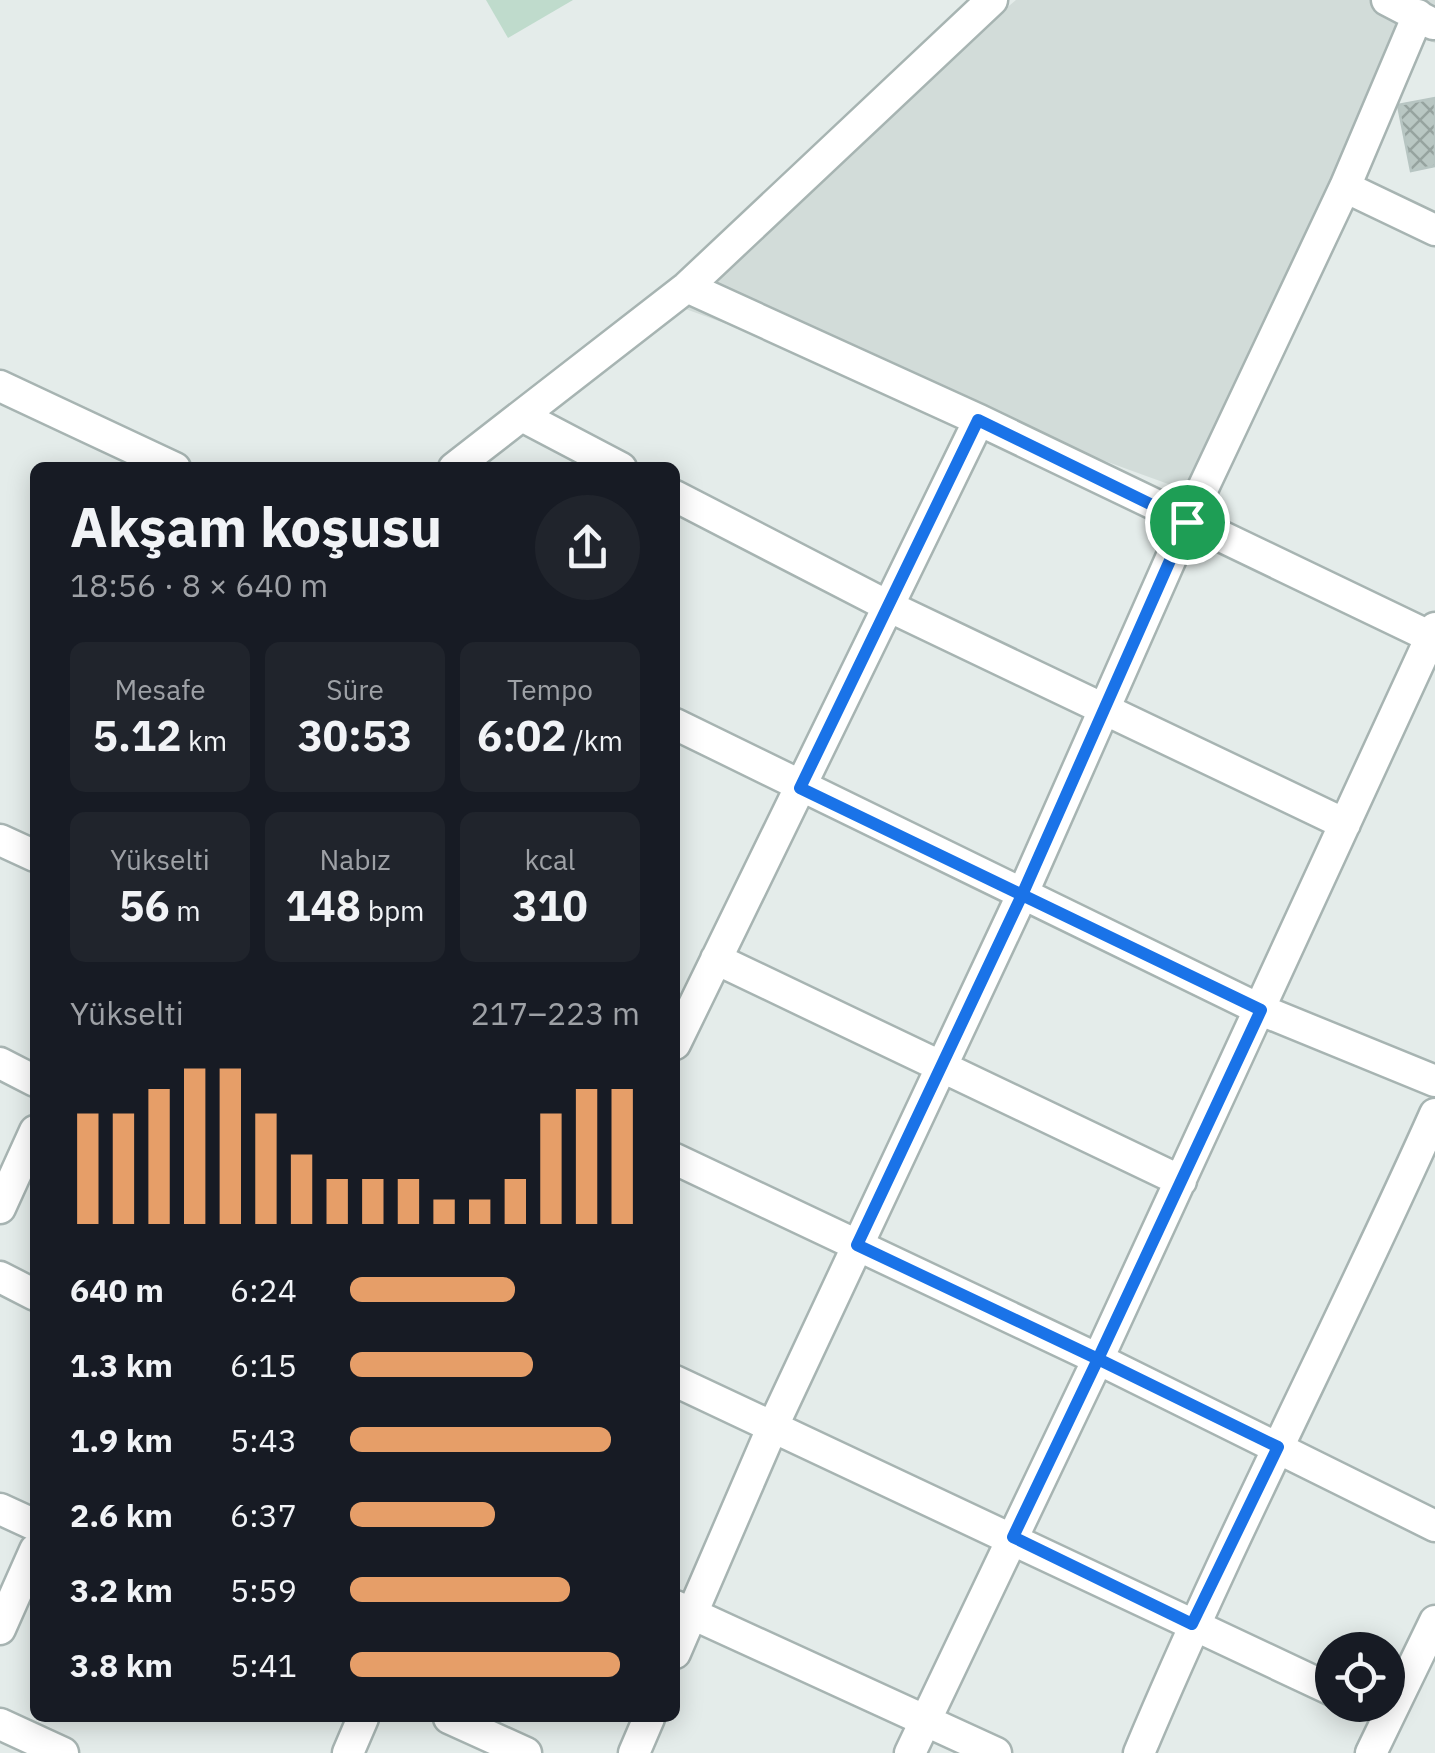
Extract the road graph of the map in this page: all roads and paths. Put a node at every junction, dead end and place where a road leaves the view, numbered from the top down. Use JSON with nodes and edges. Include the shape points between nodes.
{"nodes":[{"id":1,"x":992,"y":0,"type":"edge"},
{"id":2,"x":1386,"y":0,"type":"edge"},
{"id":3,"x":1427,"y":20,"type":"edge"},
{"id":4,"x":1345,"y":187,"type":"junction"},
{"id":5,"x":1435,"y":230,"type":"edge"},
{"id":6,"x":687,"y":287,"type":"junction"},
{"id":7,"x":0,"y":386,"type":"edge"},
{"id":8,"x":522,"y":416,"type":"junction"},
{"id":9,"x":978,"y":420,"type":"junction"},
{"id":10,"x":162,"y":462,"type":"edge"},
{"id":11,"x":462,"y":462,"type":"edge"},
{"id":12,"x":610,"y":462,"type":"edge"},
{"id":13,"x":680,"y":499,"type":"edge"},
{"id":14,"x":1187,"y":522,"type":"junction"},
{"id":15,"x":888,"y":606,"type":"junction"},
{"id":16,"x":1434,"y":634,"type":"edge"},
{"id":17,"x":1103,"y":708,"type":"junction"},
{"id":18,"x":680,"y":727,"type":"edge"},
{"id":19,"x":800,"y":788,"type":"junction"},
{"id":20,"x":1345,"y":824,"type":"junction"},
{"id":21,"x":0,"y":840,"type":"edge"},
{"id":22,"x":30,"y":854,"type":"edge"},
{"id":23,"x":1022,"y":895,"type":"junction"},
{"id":24,"x":716,"y":959,"type":"junction"},
{"id":25,"x":1261,"y":1010,"type":"junction"},
{"id":26,"x":680,"y":1034,"type":"edge"},
{"id":27,"x":0,"y":1063,"type":"edge"},
{"id":28,"x":942,"y":1065,"type":"junction"},
{"id":29,"x":30,"y":1078,"type":"edge"},
{"id":30,"x":1435,"y":1081,"type":"edge"},
{"id":31,"x":1435,"y":1114,"type":"edge"},
{"id":32,"x":30,"y":1142,"type":"edge"},
{"id":33,"x":680,"y":1161,"type":"edge"},
{"id":34,"x":1181,"y":1181,"type":"junction"},
{"id":35,"x":0,"y":1208,"type":"edge"},
{"id":36,"x":857,"y":1245,"type":"junction"},
{"id":37,"x":0,"y":1277,"type":"edge"},
{"id":38,"x":30,"y":1292,"type":"edge"},
{"id":39,"x":1098,"y":1359,"type":"junction"},
{"id":40,"x":680,"y":1383,"type":"edge"},
{"id":41,"x":773,"y":1426,"type":"junction"},
{"id":42,"x":1278,"y":1447,"type":"junction"},
{"id":43,"x":0,"y":1509,"type":"edge"},
{"id":44,"x":30,"y":1522,"type":"edge"},
{"id":45,"x":1435,"y":1526,"type":"edge"},
{"id":46,"x":1013,"y":1537,"type":"junction"},
{"id":47,"x":30,"y":1561,"type":"edge"},
{"id":48,"x":683,"y":1610,"type":"edge"},
{"id":49,"x":1435,"y":1621,"type":"edge"},
{"id":50,"x":1192,"y":1624,"type":"junction"},
{"id":51,"x":0,"y":1629,"type":"edge"},
{"id":52,"x":1405,"y":1667,"type":"edge"},
{"id":53,"x":1315,"y":1682,"type":"edge"},
{"id":54,"x":925,"y":1720,"type":"junction"},
{"id":55,"x":362,"y":1722,"type":"edge"},
{"id":56,"x":458,"y":1722,"type":"edge"},
{"id":57,"x":646,"y":1722,"type":"edge"},
{"id":58,"x":1375,"y":1722,"type":"edge"},
{"id":59,"x":0,"y":1724,"type":"edge"},
{"id":60,"x":64,"y":1753,"type":"edge"},
{"id":61,"x":348,"y":1753,"type":"edge"},
{"id":62,"x":526,"y":1753,"type":"edge"},
{"id":63,"x":634,"y":1753,"type":"edge"},
{"id":64,"x":910,"y":1753,"type":"edge"},
{"id":65,"x":996,"y":1753,"type":"edge"},
{"id":66,"x":1138,"y":1753,"type":"edge"},
{"id":67,"x":1371,"y":1753,"type":"edge"}],
"edges":[{"from":1,"to":6,"type":"street"},
{"from":2,"to":3,"type":"street"},
{"from":3,"to":4,"type":"street"},
{"from":4,"to":5,"type":"street"},
{"from":4,"to":14,"type":"street"},
{"from":6,"to":8,"type":"street"},
{"from":6,"to":9,"type":"street"},
{"from":7,"to":10,"type":"street"},
{"from":8,"to":11,"type":"street"},
{"from":8,"to":12,"type":"street"},
{"from":9,"to":14,"type":"street"},
{"from":9,"to":15,"type":"street"},
{"from":13,"to":15,"type":"street"},
{"from":14,"to":16,"type":"street"},
{"from":14,"to":17,"type":"street"},
{"from":15,"to":17,"type":"street"},
{"from":15,"to":19,"type":"street"},
{"from":16,"to":20,"type":"street"},
{"from":17,"to":20,"type":"street"},
{"from":17,"to":23,"type":"street"},
{"from":18,"to":19,"type":"street"},
{"from":19,"to":23,"type":"street"},
{"from":19,"to":24,"type":"street"},
{"from":20,"to":25,"type":"street"},
{"from":21,"to":22,"type":"street"},
{"from":23,"to":25,"type":"street"},
{"from":23,"to":28,"type":"street"},
{"from":24,"to":26,"type":"street"},
{"from":24,"to":28,"type":"street"},
{"from":25,"to":30,"type":"street"},
{"from":25,"to":34,"type":"street"},
{"from":27,"to":29,"type":"street"},
{"from":28,"to":34,"type":"street"},
{"from":28,"to":36,"type":"street"},
{"from":31,"to":42,"type":"street"},
{"from":32,"to":35,"type":"street"},
{"from":33,"to":36,"type":"street"},
{"from":34,"to":39,"type":"street"},
{"from":36,"to":39,"type":"street"},
{"from":36,"to":41,"type":"street"},
{"from":37,"to":38,"type":"street"},
{"from":39,"to":42,"type":"street"},
{"from":39,"to":46,"type":"street"},
{"from":40,"to":41,"type":"street"},
{"from":41,"to":46,"type":"street"},
{"from":41,"to":48,"type":"street"},
{"from":42,"to":45,"type":"street"},
{"from":42,"to":50,"type":"street"},
{"from":43,"to":44,"type":"street"},
{"from":46,"to":50,"type":"street"},
{"from":46,"to":54,"type":"street"},
{"from":47,"to":51,"type":"street"},
{"from":48,"to":54,"type":"street"},
{"from":49,"to":52,"type":"street"},
{"from":50,"to":53,"type":"street"},
{"from":50,"to":66,"type":"street"},
{"from":54,"to":64,"type":"street"},
{"from":54,"to":65,"type":"street"},
{"from":55,"to":61,"type":"street"},
{"from":56,"to":62,"type":"street"},
{"from":57,"to":63,"type":"street"},
{"from":58,"to":67,"type":"street"},
{"from":59,"to":60,"type":"street"}]}
